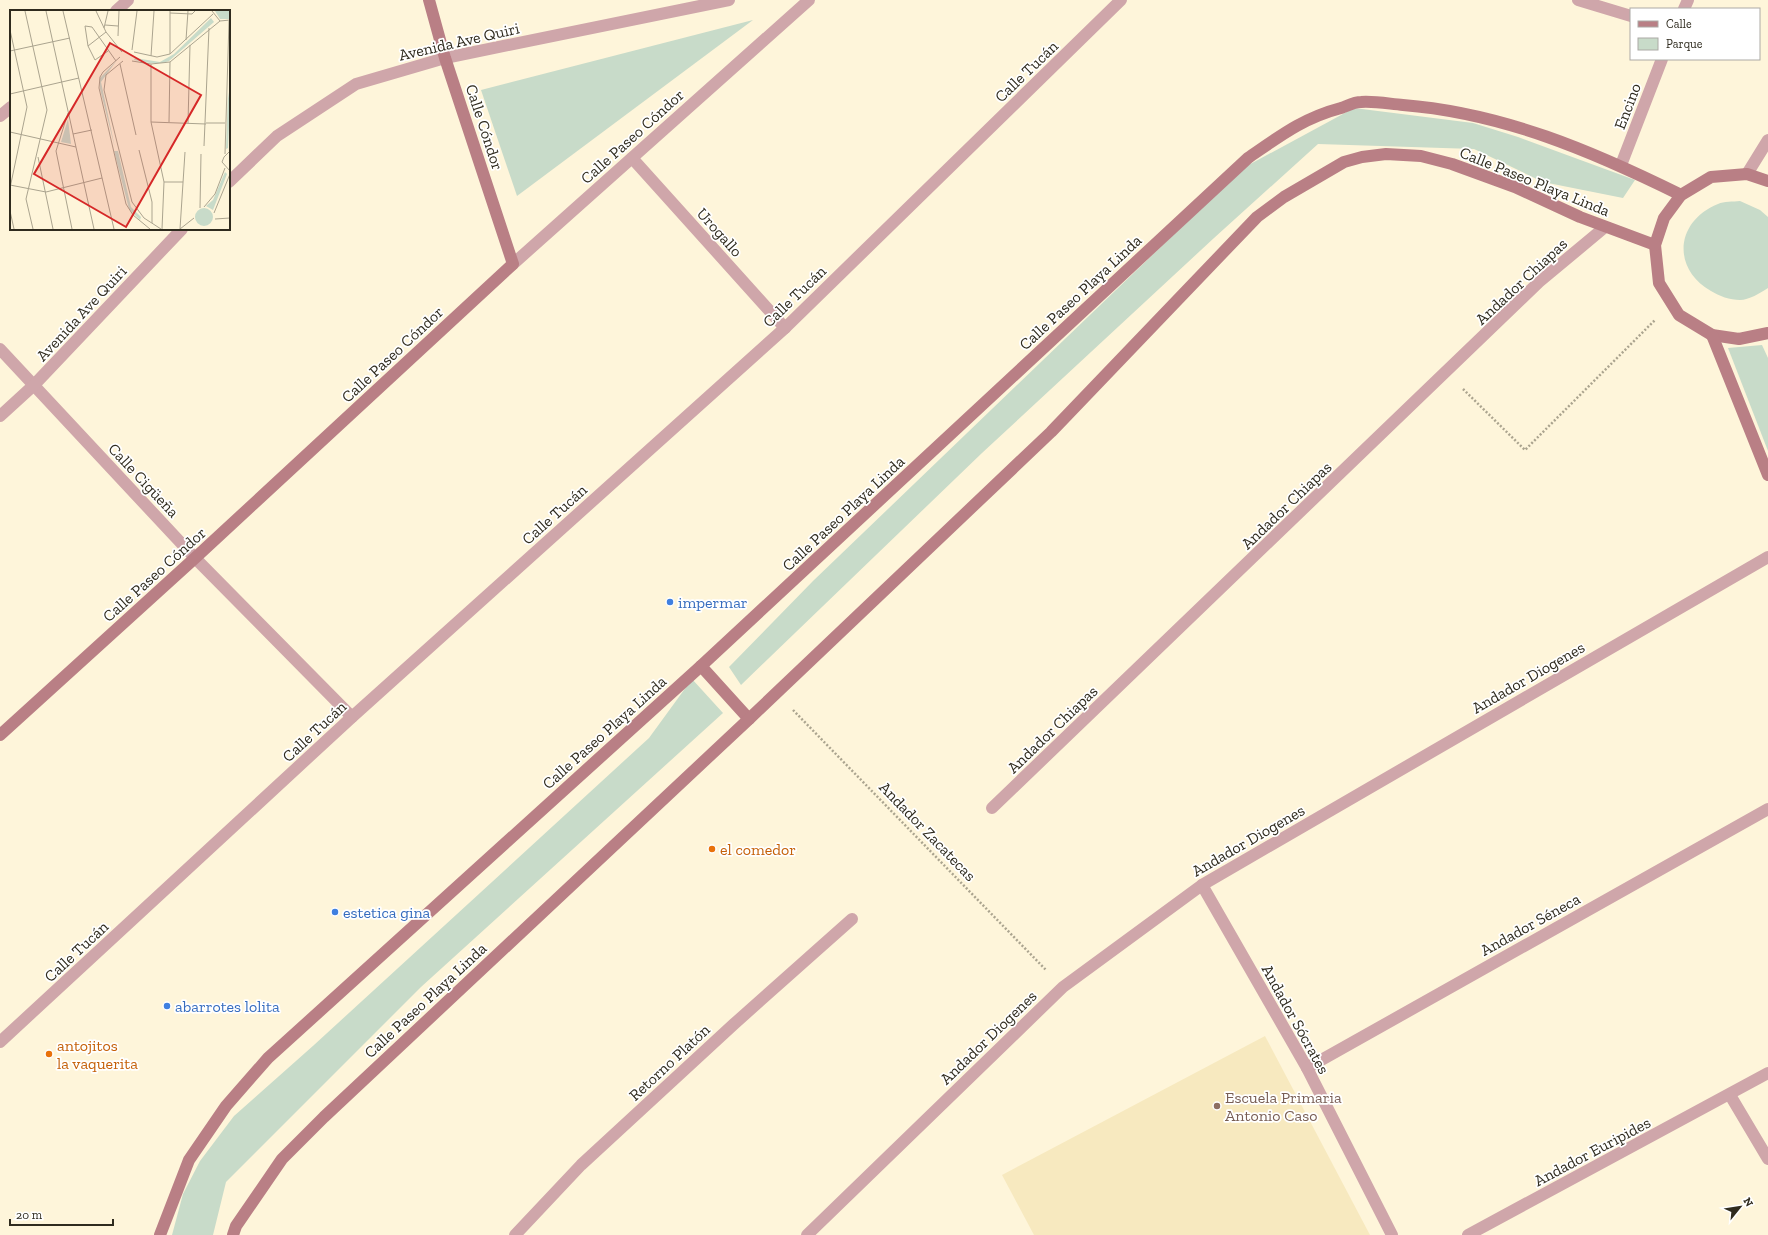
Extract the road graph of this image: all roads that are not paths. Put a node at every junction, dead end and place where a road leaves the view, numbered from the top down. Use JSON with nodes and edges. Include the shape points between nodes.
{"nodes":[{"id":1,"x":128,"y":0,"type":"edge"},
{"id":2,"x":429,"y":0,"type":"edge"},
{"id":3,"x":729,"y":0,"type":"edge"},
{"id":4,"x":809,"y":0,"type":"edge"},
{"id":5,"x":1122,"y":0,"type":"edge"},
{"id":6,"x":1578,"y":0,"type":"edge"},
{"id":7,"x":117,"y":10,"type":"edge"},
{"id":8,"x":1630,"y":16,"type":"edge"},
{"id":9,"x":445,"y":58,"type":"junction"},
{"id":10,"x":1662,"y":60,"type":"edge"},
{"id":11,"x":10,"y":107,"type":"edge"},
{"id":12,"x":0,"y":116,"type":"edge"},
{"id":13,"x":1768,"y":140,"type":"edge"},
{"id":14,"x":632,"y":158,"type":"junction"},
{"id":15,"x":1621,"y":165,"type":"junction"},
{"id":16,"x":1747,"y":174,"type":"junction"},
{"id":17,"x":230,"y":181,"type":"edge"},
{"id":18,"x":1768,"y":181,"type":"edge"},
{"id":19,"x":1681,"y":195,"type":"junction"},
{"id":20,"x":1605,"y":227,"type":"junction"},
{"id":21,"x":181,"y":230,"type":"edge"},
{"id":22,"x":1655,"y":245,"type":"junction"},
{"id":23,"x":513,"y":264,"type":"junction"},
{"id":24,"x":785,"y":328,"type":"junction"},
{"id":25,"x":1768,"y":333,"type":"edge"},
{"id":26,"x":1712,"y":335,"type":"junction"},
{"id":27,"x":0,"y":349,"type":"edge"},
{"id":28,"x":34,"y":386,"type":"junction"},
{"id":29,"x":0,"y":416,"type":"edge"},
{"id":30,"x":1768,"y":475,"type":"edge"},
{"id":31,"x":1768,"y":557,"type":"edge"},
{"id":32,"x":195,"y":558,"type":"junction"},
{"id":33,"x":701,"y":666,"type":"junction"},
{"id":34,"x":352,"y":717,"type":"junction"},
{"id":35,"x":749,"y":719,"type":"junction"},
{"id":36,"x":0,"y":735,"type":"edge"},
{"id":37,"x":992,"y":808,"type":"dead end"},
{"id":38,"x":1768,"y":809,"type":"edge"},
{"id":39,"x":1202,"y":885,"type":"junction"},
{"id":40,"x":852,"y":919,"type":"dead end"},
{"id":41,"x":0,"y":1042,"type":"edge"},
{"id":42,"x":1307,"y":1068,"type":"junction"},
{"id":43,"x":1768,"y":1074,"type":"edge"},
{"id":44,"x":1730,"y":1095,"type":"junction"},
{"id":45,"x":1768,"y":1159,"type":"edge"},
{"id":46,"x":160,"y":1235,"type":"edge"},
{"id":47,"x":233,"y":1235,"type":"edge"},
{"id":48,"x":515,"y":1235,"type":"edge"},
{"id":49,"x":807,"y":1235,"type":"edge"},
{"id":50,"x":1392,"y":1235,"type":"edge"},
{"id":51,"x":1468,"y":1235,"type":"edge"}],
"edges":[{"from":1,"to":7,"type":"street"},
{"from":2,"to":9,"type":"street","name":"Calle Cóndor"},
{"from":3,"to":9,"type":"street","name":"Avenida Ave Quiri"},
{"from":4,"to":14,"type":"street","name":"Calle Paseo Cóndor"},
{"from":5,"to":24,"type":"street","name":"Calle Tucán"},
{"from":6,"to":8,"type":"street"},
{"from":9,"to":17,"type":"street","name":"Avenida Ave Quiri","via":[[356,84],[278,136]]},
{"from":9,"to":23,"type":"street","name":"Calle Cóndor"},
{"from":10,"to":15,"type":"street","name":"Encino"},
{"from":11,"to":12,"type":"street"},
{"from":13,"to":16,"type":"street"},
{"from":14,"to":23,"type":"street","name":"Calle Paseo Cóndor"},
{"from":14,"to":24,"type":"street","name":"Urogallo"},
{"from":15,"to":19,"type":"street","name":"Calle Paseo Playa Linda"},
{"from":15,"to":33,"type":"street","name":"Calle Paseo Playa Linda","via":[[1567,143],[1499,121],[1430,107],[1360,102],[1320,114],[1296,125],[1248,158]]},
{"from":16,"to":18,"type":"street"},
{"from":16,"to":19,"type":"street","via":[[1711,177]]},
{"from":19,"to":22,"type":"street","via":[[1664,218]]},
{"from":20,"to":22,"type":"street","name":"Calle Paseo Playa Linda"},
{"from":20,"to":35,"type":"street","name":"Calle Paseo Playa Linda","via":[[1515,187],[1452,164],[1421,156],[1386,154],[1344,162],[1257,216],[1051,432]]},
{"from":20,"to":37,"type":"street","name":"Andador Chiapas","via":[[1539,282]]},
{"from":21,"to":28,"type":"street","name":"Avenida Ave Quiri"},
{"from":22,"to":26,"type":"street","via":[[1659,283],[1679,315]]},
{"from":23,"to":32,"type":"street","name":"Calle Paseo Cóndor"},
{"from":24,"to":34,"type":"street","name":"Calle Tucán"},
{"from":25,"to":26,"type":"street","via":[[1739,339]]},
{"from":26,"to":30,"type":"street"},
{"from":27,"to":28,"type":"street","name":"Calle Cigüeña"},
{"from":28,"to":29,"type":"street","name":"Avenida Ave Quiri"},
{"from":28,"to":32,"type":"street","name":"Calle Cigüeña"},
{"from":31,"to":39,"type":"street","name":"Andador Diogenes"},
{"from":32,"to":34,"type":"street","name":"Calle Cigüeña"},
{"from":32,"to":36,"type":"street","name":"Calle Paseo Cóndor"},
{"from":33,"to":35,"type":"street"},
{"from":33,"to":46,"type":"street","name":"Calle Paseo Playa Linda","via":[[268,1058],[226,1106],[189,1160]]},
{"from":34,"to":41,"type":"street","name":"Calle Tucán"},
{"from":35,"to":47,"type":"street","name":"Calle Paseo Playa Linda","via":[[282,1159],[236,1226]]},
{"from":38,"to":42,"type":"street","name":"Andador Séneca"},
{"from":39,"to":42,"type":"street","name":"Andador Sócrates"},
{"from":39,"to":49,"type":"street","name":"Andador Diogenes","via":[[1063,987]]},
{"from":40,"to":48,"type":"street","name":"Retorno Platón","via":[[581,1164]]},
{"from":42,"to":50,"type":"street","name":"Andador Sócrates"},
{"from":43,"to":44,"type":"street","name":"Andador Euripides"},
{"from":44,"to":45,"type":"street"},
{"from":44,"to":51,"type":"street","name":"Andador Euripides"}]}
